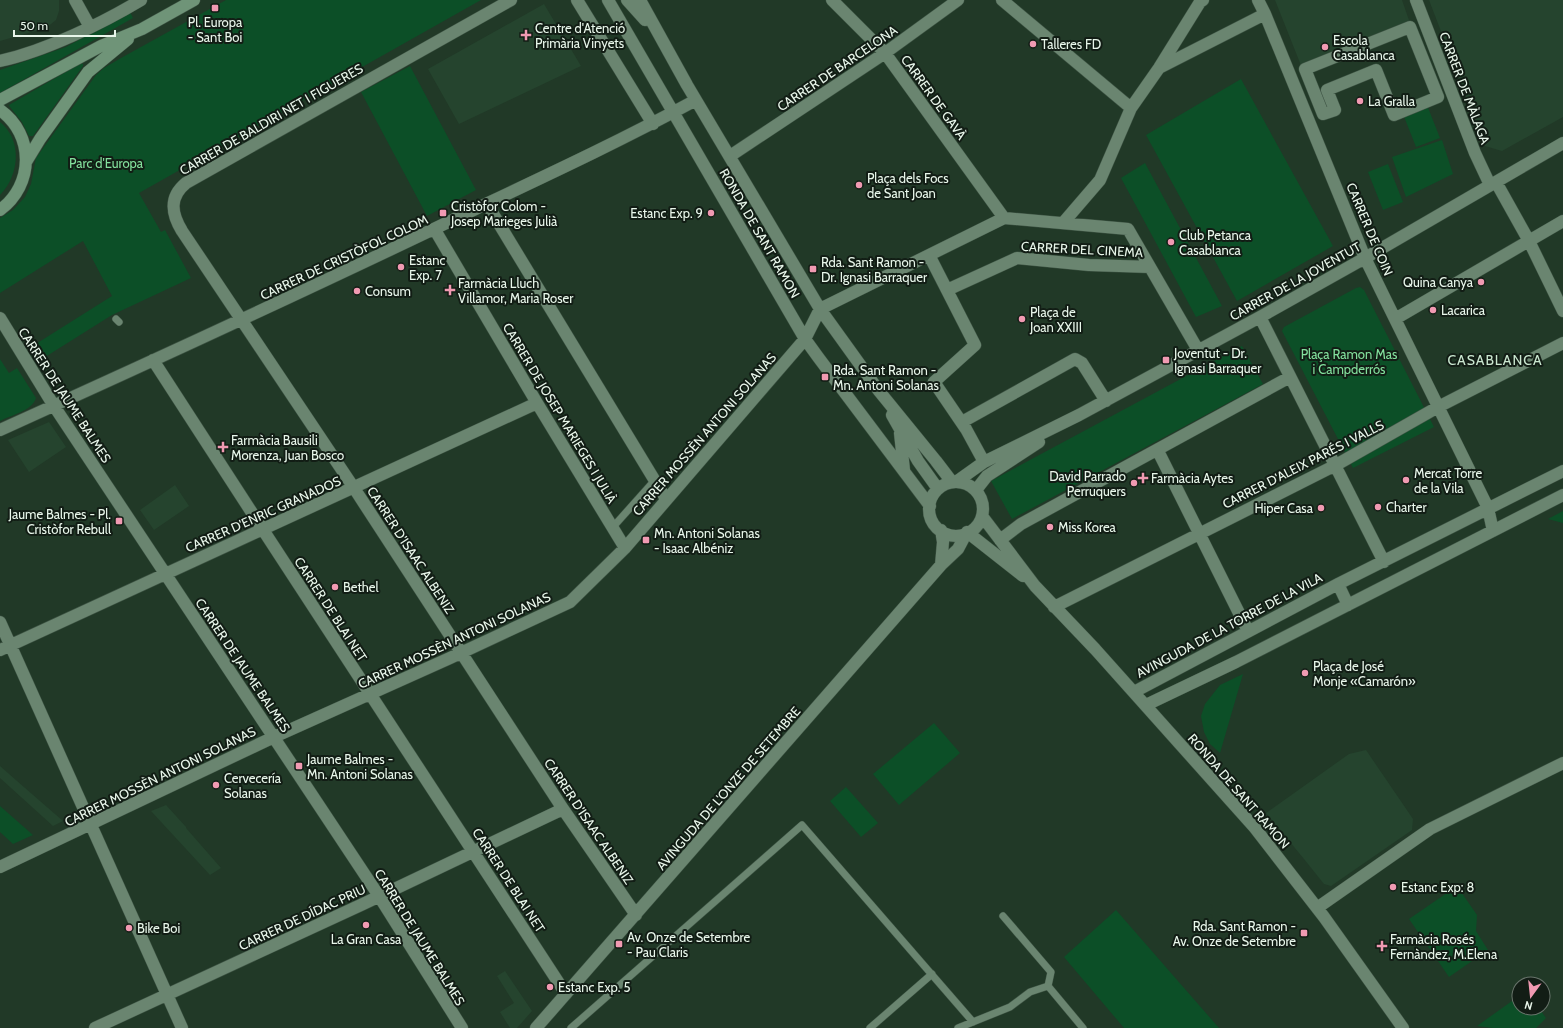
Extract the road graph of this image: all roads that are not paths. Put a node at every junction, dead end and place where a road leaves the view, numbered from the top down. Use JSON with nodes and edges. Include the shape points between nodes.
{"nodes":[{"id":1,"x":75,"y":0,"type":"edge"},
{"id":2,"x":141,"y":0,"type":"edge"},
{"id":3,"x":194,"y":0,"type":"edge"},
{"id":4,"x":512,"y":0,"type":"edge"},
{"id":5,"x":577,"y":0,"type":"edge"},
{"id":6,"x":608,"y":0,"type":"edge"},
{"id":7,"x":627,"y":0,"type":"edge"},
{"id":8,"x":640,"y":0,"type":"edge"},
{"id":9,"x":832,"y":0,"type":"edge"},
{"id":10,"x":958,"y":0,"type":"edge"},
{"id":11,"x":1002,"y":0,"type":"edge"},
{"id":12,"x":1204,"y":0,"type":"edge"},
{"id":13,"x":1258,"y":0,"type":"edge"},
{"id":14,"x":1416,"y":0,"type":"edge"},
{"id":15,"x":1265,"y":14,"type":"junction"},
{"id":16,"x":90,"y":27,"type":"junction"},
{"id":17,"x":142,"y":29,"type":"junction"},
{"id":18,"x":657,"y":33,"type":"junction"},
{"id":19,"x":885,"y":53,"type":"junction"},
{"id":20,"x":0,"y":61,"type":"edge"},
{"id":21,"x":1159,"y":68,"type":"junction"},
{"id":22,"x":0,"y":100,"type":"edge"},
{"id":23,"x":696,"y":100,"type":"junction"},
{"id":24,"x":1131,"y":108,"type":"junction"},
{"id":25,"x":0,"y":110,"type":"edge"},
{"id":26,"x":674,"y":112,"type":"junction"},
{"id":27,"x":1323,"y":114,"type":"joint"},
{"id":28,"x":653,"y":124,"type":"junction"},
{"id":29,"x":1563,"y":143,"type":"edge"},
{"id":30,"x":730,"y":156,"type":"junction"},
{"id":31,"x":26,"y":162,"type":"junction"},
{"id":32,"x":1493,"y":183,"type":"junction"},
{"id":33,"x":487,"y":204,"type":"junction"},
{"id":34,"x":0,"y":210,"type":"edge"},
{"id":35,"x":1004,"y":218,"type":"junction"},
{"id":36,"x":1563,"y":221,"type":"edge"},
{"id":37,"x":1063,"y":223,"type":"junction"},
{"id":38,"x":435,"y":230,"type":"junction"},
{"id":39,"x":1528,"y":241,"type":"junction"},
{"id":40,"x":929,"y":255,"type":"junction"},
{"id":41,"x":1366,"y":258,"type":"junction"},
{"id":42,"x":1150,"y":267,"type":"junction"},
{"id":43,"x":947,"y":290,"type":"junction"},
{"id":44,"x":820,"y":309,"type":"junction"},
{"id":45,"x":1563,"y":311,"type":"edge"},
{"id":46,"x":1260,"y":317,"type":"junction"},
{"id":47,"x":0,"y":318,"type":"edge"},
{"id":48,"x":1395,"y":319,"type":"junction"},
{"id":49,"x":242,"y":321,"type":"junction"},
{"id":50,"x":805,"y":339,"type":"junction"},
{"id":51,"x":1563,"y":343,"type":"edge"},
{"id":52,"x":1198,"y":350,"type":"junction"},
{"id":53,"x":153,"y":360,"type":"junction"},
{"id":54,"x":1290,"y":377,"type":"junction"},
{"id":55,"x":879,"y":391,"type":"junction"},
{"id":56,"x":1106,"y":400,"type":"junction"},
{"id":57,"x":537,"y":403,"type":"junction"},
{"id":58,"x":54,"y":406,"type":"junction"},
{"id":59,"x":1438,"y":407,"type":"junction"},
{"id":60,"x":1079,"y":415,"type":"junction"},
{"id":61,"x":962,"y":422,"type":"junction"},
{"id":62,"x":0,"y":430,"type":"edge"},
{"id":63,"x":900,"y":430,"type":"junction"},
{"id":64,"x":1158,"y":451,"type":"junction"},
{"id":65,"x":984,"y":462,"type":"junction"},
{"id":66,"x":1336,"y":465,"type":"junction"},
{"id":67,"x":904,"y":470,"type":"junction"},
{"id":68,"x":1563,"y":470,"type":"edge"},
{"id":69,"x":655,"y":480,"type":"junction"},
{"id":70,"x":954,"y":482,"type":"junction"},
{"id":71,"x":354,"y":488,"type":"junction"},
{"id":72,"x":938,"y":489,"type":"junction"},
{"id":73,"x":976,"y":490,"type":"junction"},
{"id":74,"x":1563,"y":495,"type":"edge"},
{"id":75,"x":666,"y":499,"type":"junction"},
{"id":76,"x":930,"y":506,"type":"junction"},
{"id":77,"x":1488,"y":508,"type":"junction"},
{"id":78,"x":982,"y":516,"type":"junction"},
{"id":79,"x":613,"y":527,"type":"junction"},
{"id":80,"x":262,"y":529,"type":"junction"},
{"id":81,"x":941,"y":530,"type":"junction"},
{"id":82,"x":1493,"y":531,"type":"junction"},
{"id":83,"x":967,"y":532,"type":"junction"},
{"id":84,"x":1199,"y":533,"type":"junction"},
{"id":85,"x":1000,"y":540,"type":"junction"},
{"id":86,"x":625,"y":548,"type":"junction"},
{"id":87,"x":1384,"y":562,"type":"junction"},
{"id":88,"x":941,"y":565,"type":"junction"},
{"id":89,"x":164,"y":574,"type":"junction"},
{"id":90,"x":1338,"y":584,"type":"junction"},
{"id":91,"x":1035,"y":586,"type":"junction"},
{"id":92,"x":1348,"y":605,"type":"junction"},
{"id":93,"x":1054,"y":607,"type":"junction"},
{"id":94,"x":0,"y":622,"type":"edge"},
{"id":95,"x":1248,"y":631,"type":"junction"},
{"id":96,"x":5,"y":648,"type":"edge"},
{"id":97,"x":461,"y":653,"type":"junction"},
{"id":98,"x":1194,"y":661,"type":"junction"},
{"id":99,"x":1203,"y":678,"type":"junction"},
{"id":100,"x":1134,"y":692,"type":"junction"},
{"id":101,"x":370,"y":694,"type":"junction"},
{"id":102,"x":1146,"y":705,"type":"junction"},
{"id":103,"x":274,"y":737,"type":"junction"},
{"id":104,"x":1563,"y":763,"type":"edge"},
{"id":105,"x":563,"y":809,"type":"junction"},
{"id":106,"x":90,"y":825,"type":"junction"},
{"id":107,"x":473,"y":851,"type":"junction"},
{"id":108,"x":0,"y":867,"type":"edge"},
{"id":109,"x":379,"y":896,"type":"junction"},
{"id":110,"x":1317,"y":908,"type":"junction"},
{"id":111,"x":636,"y":915,"type":"junction"},
{"id":112,"x":1003,"y":916,"type":"dead end"},
{"id":113,"x":932,"y":974,"type":"junction"},
{"id":114,"x":1048,"y":986,"type":"junction"},
{"id":115,"x":566,"y":994,"type":"junction"},
{"id":116,"x":167,"y":996,"type":"junction"},
{"id":117,"x":973,"y":1022,"type":"junction"},
{"id":118,"x":95,"y":1028,"type":"edge"},
{"id":119,"x":182,"y":1028,"type":"edge"},
{"id":120,"x":462,"y":1028,"type":"edge"},
{"id":121,"x":536,"y":1028,"type":"edge"},
{"id":122,"x":571,"y":1028,"type":"edge"},
{"id":123,"x":870,"y":1028,"type":"edge"},
{"id":124,"x":958,"y":1028,"type":"edge"},
{"id":125,"x":1083,"y":1028,"type":"edge"},
{"id":126,"x":1403,"y":1028,"type":"edge"}],
"edges":[{"from":1,"to":16,"type":"street"},
{"from":2,"to":16,"type":"street"},
{"from":3,"to":17,"type":"street"},
{"from":4,"to":49,"type":"street","name":"CARRER DE BALDIRI NET I FIGUERES","via":[[179,189],[173,210],[176,222]]},
{"from":5,"to":28,"type":"street"},
{"from":6,"to":26,"type":"street","name":"RONDA DE SANT RAMON"},
{"from":7,"to":18,"type":"street","name":"RONDA DE SANT RAMON"},
{"from":8,"to":18,"type":"street","name":"RONDA DE SANT RAMON"},
{"from":9,"to":19,"type":"street","name":"CARRER DE GAVÀ"},
{"from":10,"to":19,"type":"street","name":"CARRER DE BARCELONA"},
{"from":11,"to":24,"type":"street"},
{"from":12,"to":21,"type":"street","via":[[1200,2]]},
{"from":13,"to":15,"type":"street","name":"CARRER DE COIN"},
{"from":14,"to":32,"type":"street","name":"CARRER DE MÀLAGA","via":[[1473,146]]},
{"from":15,"to":21,"type":"street"},
{"from":15,"to":41,"type":"street","name":"CARRER DE COIN"},
{"from":16,"to":20,"type":"street","via":[[48,46]]},
{"from":17,"to":22,"type":"street","via":[[101,46]]},
{"from":17,"to":31,"type":"street","via":[[88,72]]},
{"from":18,"to":23,"type":"street","name":"RONDA DE SANT RAMON"},
{"from":19,"to":30,"type":"street","name":"CARRER DE BARCELONA"},
{"from":19,"to":35,"type":"street","name":"CARRER DE GAVÀ"},
{"from":21,"to":24,"type":"street"},
{"from":23,"to":26,"type":"street","name":"CARRER DE CRISTÒFOL COLOM"},
{"from":23,"to":30,"type":"street","name":"RONDA DE SANT RAMON"},
{"from":24,"to":37,"type":"street","via":[[1100,180]]},
{"from":25,"to":31,"type":"street","via":[[17,128],[24,142]]},
{"from":26,"to":28,"type":"street","name":"CARRER DE CRISTÒFOL COLOM"},
{"from":26,"to":50,"type":"street","name":"RONDA DE SANT RAMON"},
{"from":27,"to":27,"type":"street","via":[[1305,69],[1410,27],[1438,97],[1394,115],[1376,70],[1327,90],[1335,110]]},
{"from":28,"to":33,"type":"street","name":"CARRER DE CRISTÒFOL COLOM"},
{"from":29,"to":32,"type":"street","name":"CARRER DE LA JOVENTUT"},
{"from":30,"to":44,"type":"street","name":"RONDA DE SANT RAMON"},
{"from":31,"to":34,"type":"street","via":[[19,188],[10,202]]},
{"from":32,"to":39,"type":"street","name":"CARRER DE MÀLAGA"},
{"from":32,"to":41,"type":"street","name":"CARRER DE LA JOVENTUT"},
{"from":33,"to":38,"type":"street","name":"CARRER DE CRISTÒFOL COLOM"},
{"from":33,"to":69,"type":"street"},
{"from":35,"to":37,"type":"street"},
{"from":35,"to":40,"type":"street"},
{"from":36,"to":39,"type":"street"},
{"from":37,"to":42,"type":"street","via":[[1128,229]]},
{"from":38,"to":49,"type":"street","name":"CARRER DE CRISTÒFOL COLOM"},
{"from":38,"to":57,"type":"street","name":"CARRER DE JOSEP MARIEGES I JULIÀ"},
{"from":39,"to":45,"type":"street","name":"CARRER DE MÀLAGA"},
{"from":39,"to":48,"type":"street"},
{"from":40,"to":43,"type":"street"},
{"from":40,"to":44,"type":"street"},
{"from":41,"to":46,"type":"street","name":"CARRER DE LA JOVENTUT"},
{"from":41,"to":48,"type":"street","name":"CARRER DE COIN"},
{"from":42,"to":43,"type":"street","name":"CARRER DEL CINEMA","via":[[1089,265],[1017,258]]},
{"from":42,"to":52,"type":"street"},
{"from":43,"to":61,"type":"street","via":[[975,345],[934,382]]},
{"from":44,"to":50,"type":"street","name":"CARRER MOSSÈN ANTONI SOLANAS"},
{"from":44,"to":55,"type":"street","name":"RONDA DE SANT RAMON"},
{"from":46,"to":52,"type":"street","name":"CARRER DE LA JOVENTUT"},
{"from":46,"to":54,"type":"street"},
{"from":47,"to":58,"type":"street","name":"CARRER DE JAUME BALMES"},
{"from":48,"to":59,"type":"street","name":"CARRER DE COIN"},
{"from":49,"to":53,"type":"street","name":"CARRER DE CRISTÒFOL COLOM"},
{"from":49,"to":71,"type":"street","name":"CARRER D'ISAAC ALBENIZ"},
{"from":50,"to":67,"type":"street","name":"RONDA DE SANT RAMON"},
{"from":50,"to":75,"type":"street","name":"CARRER MOSSÈN ANTONI SOLANAS"},
{"from":51,"to":59,"type":"street","name":"CARRER D'ALEIX PARÉS I VALLS"},
{"from":52,"to":56,"type":"street","name":"CARRER DE LA JOVENTUT"},
{"from":53,"to":58,"type":"street","name":"CARRER DE CRISTÒFOL COLOM"},
{"from":53,"to":80,"type":"street","name":"CARRER DE BLAI NET"},
{"from":54,"to":64,"type":"street"},
{"from":54,"to":66,"type":"street"},
{"from":55,"to":63,"type":"street","name":"RONDA DE SANT RAMON"},
{"from":55,"to":70,"type":"street","name":"RONDA DE SANT RAMON"},
{"from":56,"to":60,"type":"street","name":"CARRER DE LA JOVENTUT"},
{"from":56,"to":61,"type":"street","via":[[1082,363],[1075,359]]},
{"from":57,"to":71,"type":"street","name":"CARRER D'ENRIC GRANADOS"},
{"from":57,"to":79,"type":"street","name":"CARRER DE JOSEP MARIEGES I JULIÀ"},
{"from":58,"to":62,"type":"street","name":"CARRER DE CRISTÒFOL COLOM"},
{"from":58,"to":89,"type":"street","name":"CARRER DE JAUME BALMES"},
{"from":59,"to":66,"type":"street","name":"CARRER D'ALEIX PARÉS I VALLS"},
{"from":59,"to":77,"type":"street","name":"CARRER DE COIN"},
{"from":60,"to":65,"type":"street","name":"CARRER DE LA JOVENTUT"},
{"from":60,"to":73,"type":"street","name":"CARRER DE LA JOVENTUT","via":[[987,476]]},
{"from":61,"to":65,"type":"street"},
{"from":63,"to":67,"type":"street","name":"RONDA DE SANT RAMON"},
{"from":63,"to":72,"type":"street","name":"RONDA DE SANT RAMON"},
{"from":64,"to":84,"type":"street"},
{"from":64,"to":85,"type":"street","via":[[1021,524]]},
{"from":65,"to":70,"type":"street","name":"CARRER DE LA JOVENTUT"},
{"from":66,"to":84,"type":"street","name":"CARRER D'ALEIX PARÉS I VALLS"},
{"from":66,"to":87,"type":"street"},
{"from":67,"to":76,"type":"street","name":"RONDA DE SANT RAMON"},
{"from":68,"to":77,"type":"street","name":"AVINGUDA DE LA TORRE DE LA VILA"},
{"from":69,"to":75,"type":"street"},
{"from":69,"to":79,"type":"lane"},
{"from":70,"to":72,"type":"street","via":[[944,484]]},
{"from":70,"to":73,"type":"street","via":[[968,484]]},
{"from":71,"to":80,"type":"street","name":"CARRER D'ENRIC GRANADOS"},
{"from":71,"to":97,"type":"street","name":"CARRER D'ISAAC ALBENIZ"},
{"from":72,"to":76,"type":"street"},
{"from":73,"to":78,"type":"street","name":"RONDA DE SANT RAMON","via":[[982,502]]},
{"from":74,"to":82,"type":"street"},
{"from":75,"to":86,"type":"street","name":"CARRER MOSSÈN ANTONI SOLANAS"},
{"from":76,"to":81,"type":"street","name":"RONDA DE SANT RAMON","via":[[931,518]]},
{"from":77,"to":82,"type":"street"},
{"from":77,"to":87,"type":"street","name":"AVINGUDA DE LA TORRE DE LA VILA"},
{"from":78,"to":83,"type":"street","via":[[977,525]]},
{"from":78,"to":85,"type":"street","name":"RONDA DE SANT RAMON"},
{"from":79,"to":86,"type":"street","name":"CARRER DE JOSEP MARIEGES I JULIÀ"},
{"from":80,"to":89,"type":"street","name":"CARRER D'ENRIC GRANADOS"},
{"from":80,"to":101,"type":"street","name":"CARRER DE BLAI NET"},
{"from":81,"to":83,"type":"street","via":[[956,535]]},
{"from":81,"to":88,"type":"street"},
{"from":82,"to":92,"type":"street"},
{"from":83,"to":88,"type":"street","name":"AVINGUDA DE L'ONZE DE SETEMBRE","via":[[955,552]]},
{"from":83,"to":91,"type":"street","name":"RONDA DE SANT RAMON"},
{"from":84,"to":93,"type":"street","name":"CARRER D'ALEIX PARÉS I VALLS"},
{"from":84,"to":95,"type":"street"},
{"from":85,"to":91,"type":"street","name":"RONDA DE SANT RAMON"},
{"from":86,"to":97,"type":"street","name":"CARRER MOSSÈN ANTONI SOLANAS","via":[[570,602]]},
{"from":87,"to":90,"type":"street","name":"AVINGUDA DE LA TORRE DE LA VILA"},
{"from":88,"to":111,"type":"street","name":"AVINGUDA DE L'ONZE DE SETEMBRE"},
{"from":89,"to":96,"type":"street","name":"CARRER D'ENRIC GRANADOS"},
{"from":89,"to":103,"type":"street","name":"CARRER DE JAUME BALMES"},
{"from":90,"to":92,"type":"street","name":"AVINGUDA DE LA TORRE DE LA VILA"},
{"from":90,"to":95,"type":"street","name":"AVINGUDA DE LA TORRE DE LA VILA"},
{"from":91,"to":93,"type":"street","name":"RONDA DE SANT RAMON"},
{"from":92,"to":99,"type":"street"},
{"from":93,"to":100,"type":"street","name":"RONDA DE SANT RAMON"},
{"from":94,"to":96,"type":"street"},
{"from":95,"to":98,"type":"street","name":"AVINGUDA DE LA TORRE DE LA VILA"},
{"from":96,"to":106,"type":"street"},
{"from":97,"to":101,"type":"street","name":"CARRER MOSSÈN ANTONI SOLANAS"},
{"from":97,"to":105,"type":"street","name":"CARRER D'ISAAC ALBENIZ"},
{"from":98,"to":99,"type":"street"},
{"from":98,"to":100,"type":"street","name":"AVINGUDA DE LA TORRE DE LA VILA"},
{"from":99,"to":102,"type":"street"},
{"from":100,"to":102,"type":"street","name":"RONDA DE SANT RAMON"},
{"from":101,"to":103,"type":"street","name":"CARRER MOSSÈN ANTONI SOLANAS"},
{"from":101,"to":107,"type":"street","name":"CARRER DE BLAI NET"},
{"from":102,"to":110,"type":"street","name":"RONDA DE SANT RAMON","via":[[1255,828]]},
{"from":103,"to":106,"type":"street","name":"CARRER MOSSÈN ANTONI SOLANAS"},
{"from":103,"to":109,"type":"street","name":"CARRER DE JAUME BALMES"},
{"from":104,"to":110,"type":"street","via":[[1430,829]]},
{"from":105,"to":107,"type":"street","name":"CARRER DE DÍDAC PRIU"},
{"from":105,"to":111,"type":"street","name":"CARRER D'ISAAC ALBENIZ"},
{"from":106,"to":108,"type":"street","name":"CARRER MOSSÈN ANTONI SOLANAS"},
{"from":106,"to":116,"type":"street"},
{"from":107,"to":109,"type":"street","name":"CARRER DE DÍDAC PRIU"},
{"from":107,"to":115,"type":"street","name":"CARRER DE BLAI NET"},
{"from":109,"to":116,"type":"street","name":"CARRER DE DÍDAC PRIU"},
{"from":109,"to":120,"type":"street","name":"CARRER DE JAUME BALMES"},
{"from":110,"to":126,"type":"street","name":"RONDA DE SANT RAMON"},
{"from":111,"to":115,"type":"street","name":"AVINGUDA DE L'ONZE DE SETEMBRE"},
{"from":112,"to":114,"type":"lane","via":[[1051,972]]},
{"from":113,"to":117,"type":"lane"},
{"from":113,"to":122,"type":"lane","via":[[802,825]]},
{"from":113,"to":123,"type":"lane"},
{"from":114,"to":117,"type":"lane","via":[[1030,992],[1010,1007]]},
{"from":114,"to":125,"type":"lane"},
{"from":115,"to":121,"type":"street","name":"AVINGUDA DE L'ONZE DE SETEMBRE"},
{"from":116,"to":118,"type":"street","name":"CARRER DE DÍDAC PRIU"},
{"from":116,"to":119,"type":"street"},
{"from":117,"to":124,"type":"lane"}]}
